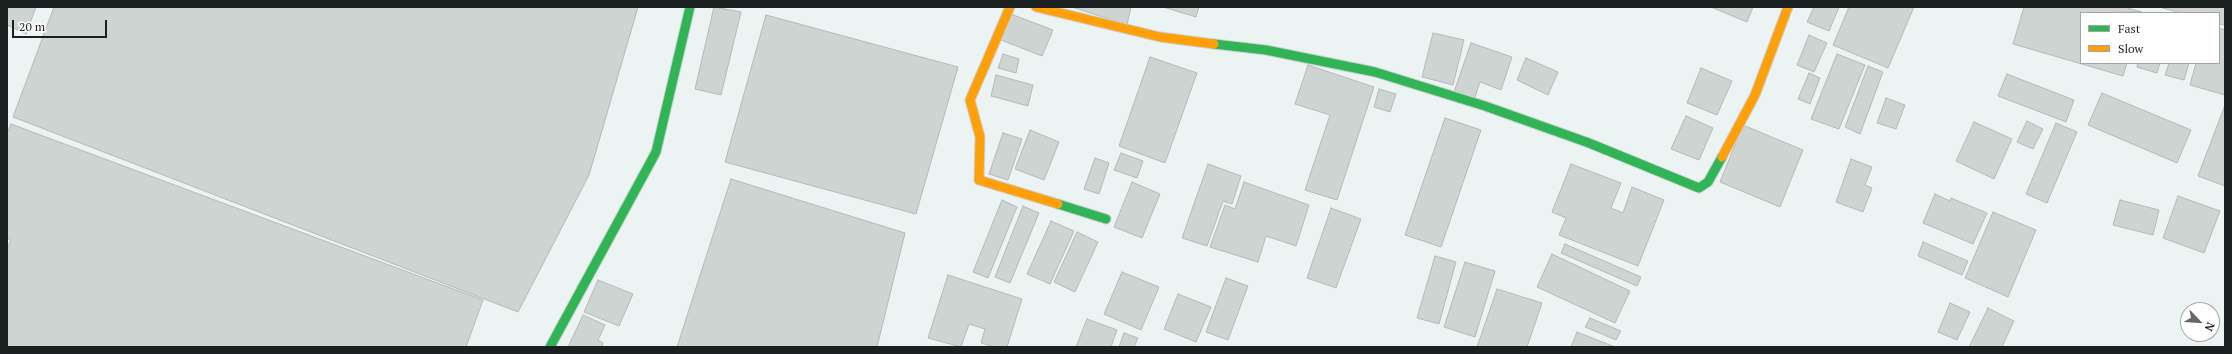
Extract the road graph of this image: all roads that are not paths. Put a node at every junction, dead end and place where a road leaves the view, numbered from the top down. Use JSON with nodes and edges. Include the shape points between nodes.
{"nodes":[{"id":1,"x":690,"y":7,"type":"edge"},
{"id":2,"x":1010,"y":7,"type":"edge"},
{"id":3,"x":1036,"y":7,"type":"edge"},
{"id":4,"x":1788,"y":7,"type":"edge"},
{"id":5,"x":1106,"y":219,"type":"dead end"},
{"id":6,"x":550,"y":347,"type":"edge"}],
"edges":[{"from":1,"to":6,"type":"street","via":[[656,152]]},
{"from":2,"to":5,"type":"street","via":[[970,100],[980,137],[978,180]]},
{"from":3,"to":4,"type":"street","via":[[1160,37],[1266,50],[1375,72],[1485,106],[1582,140],[1699,188],[1708,182],[1755,95]]}]}
